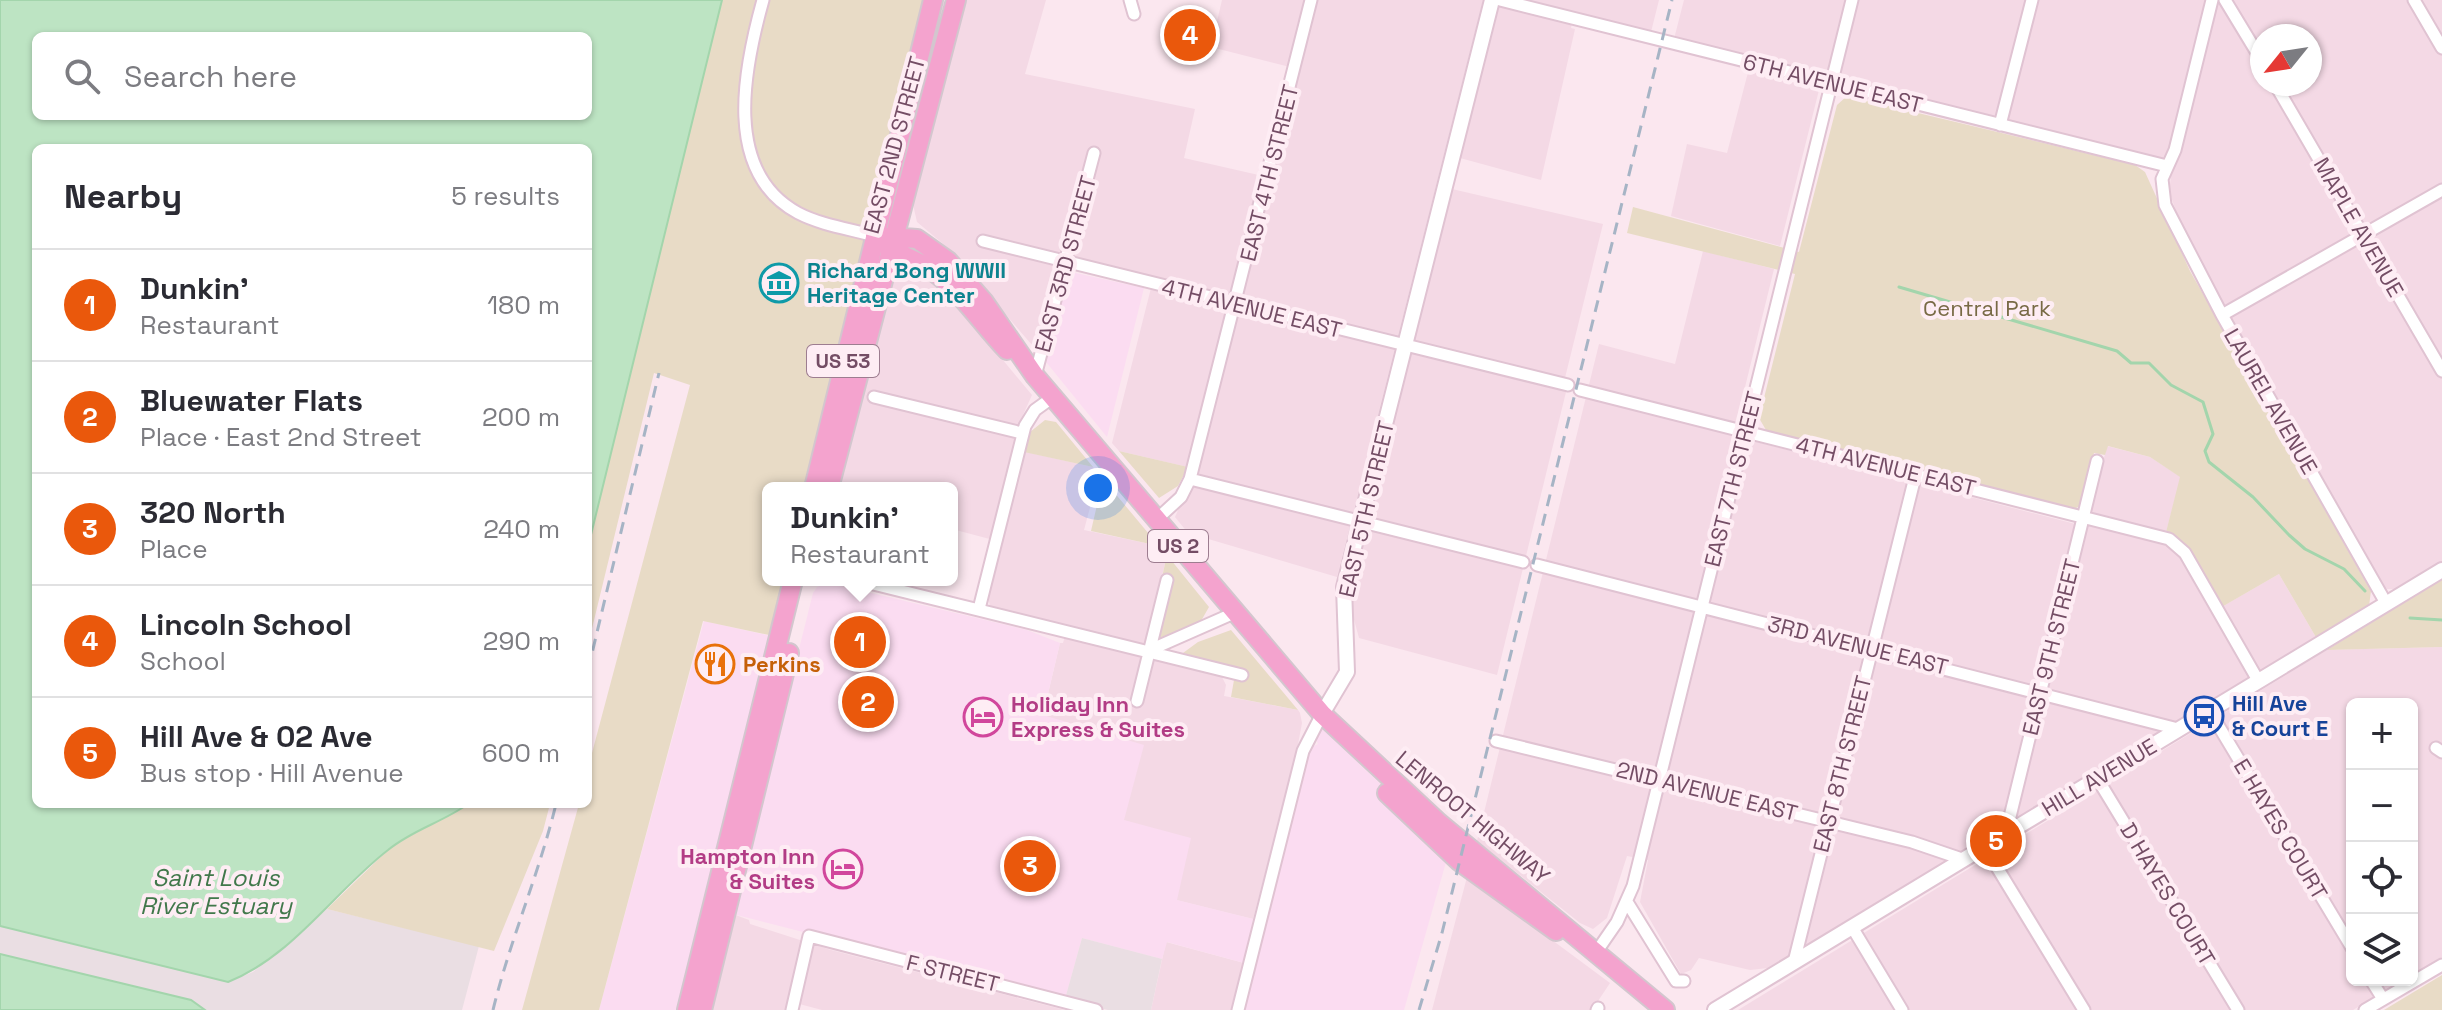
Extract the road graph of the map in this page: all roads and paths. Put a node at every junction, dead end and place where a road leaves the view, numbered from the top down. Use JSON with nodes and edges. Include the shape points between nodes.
{"nodes":[{"id":1,"x":763,"y":0,"type":"edge"},
{"id":2,"x":933,"y":0,"type":"edge"},
{"id":3,"x":956,"y":0,"type":"edge"},
{"id":4,"x":1130,"y":0,"type":"edge"},
{"id":5,"x":1311,"y":0,"type":"edge"},
{"id":6,"x":1492,"y":0,"type":"edge"},
{"id":7,"x":1500,"y":0,"type":"edge"},
{"id":8,"x":1852,"y":0,"type":"edge"},
{"id":9,"x":2032,"y":0,"type":"edge"},
{"id":10,"x":2212,"y":0,"type":"edge"},
{"id":11,"x":2225,"y":0,"type":"edge"},
{"id":12,"x":2414,"y":0,"type":"edge"},
{"id":13,"x":1134,"y":14,"type":"dead end"},
{"id":14,"x":2250,"y":41,"type":"edge"},
{"id":15,"x":2442,"y":48,"type":"edge"},
{"id":16,"x":1831,"y":82,"type":"junction"},
{"id":17,"x":2282,"y":96,"type":"edge"},
{"id":18,"x":2000,"y":125,"type":"junction"},
{"id":19,"x":1094,"y":153,"type":"dead end"},
{"id":20,"x":2167,"y":166,"type":"junction"},
{"id":21,"x":2442,"y":190,"type":"edge"},
{"id":22,"x":2363,"y":235,"type":"junction"},
{"id":23,"x":887,"y":241,"type":"junction"},
{"id":24,"x":983,"y":241,"type":"dead end"},
{"id":25,"x":1066,"y":261,"type":"junction"},
{"id":26,"x":1237,"y":305,"type":"junction"},
{"id":27,"x":2222,"y":315,"type":"junction"},
{"id":28,"x":1405,"y":345,"type":"junction"},
{"id":29,"x":2442,"y":371,"type":"edge"},
{"id":30,"x":1035,"y":376,"type":"junction"},
{"id":31,"x":1568,"y":385,"type":"dead end"},
{"id":32,"x":1580,"y":390,"type":"dead end"},
{"id":33,"x":874,"y":397,"type":"dead end"},
{"id":34,"x":1053,"y":397,"type":"junction"},
{"id":35,"x":1745,"y":431,"type":"junction"},
{"id":36,"x":1022,"y":433,"type":"junction"},
{"id":37,"x":2097,"y":461,"type":"dead end"},
{"id":38,"x":1916,"y":473,"type":"junction"},
{"id":39,"x":1190,"y":479,"type":"junction"},
{"id":40,"x":816,"y":482,"type":"edge"},
{"id":41,"x":830,"y":482,"type":"edge"},
{"id":42,"x":2083,"y":515,"type":"junction"},
{"id":43,"x":1156,"y":520,"type":"junction"},
{"id":44,"x":1361,"y":520,"type":"junction"},
{"id":45,"x":1523,"y":562,"type":"dead end"},
{"id":46,"x":1537,"y":565,"type":"dead end"},
{"id":47,"x":2442,"y":570,"type":"edge"},
{"id":48,"x":1167,"y":580,"type":"dead end"},
{"id":49,"x":792,"y":586,"type":"edge"},
{"id":50,"x":805,"y":586,"type":"edge"},
{"id":51,"x":882,"y":586,"type":"edge"},
{"id":52,"x":2386,"y":603,"type":"junction"},
{"id":53,"x":1701,"y":606,"type":"junction"},
{"id":54,"x":979,"y":609,"type":"junction"},
{"id":55,"x":1234,"y":613,"type":"junction"},
{"id":56,"x":1871,"y":648,"type":"junction"},
{"id":57,"x":1149,"y":650,"type":"junction"},
{"id":58,"x":1242,"y":675,"type":"dead end"},
{"id":59,"x":2259,"y":682,"type":"junction"},
{"id":60,"x":2040,"y":692,"type":"junction"},
{"id":61,"x":1137,"y":701,"type":"dead end"},
{"id":62,"x":2209,"y":710,"type":"junction"},
{"id":63,"x":1322,"y":714,"type":"junction"},
{"id":64,"x":2178,"y":729,"type":"junction"},
{"id":65,"x":1496,"y":741,"type":"dead end"},
{"id":66,"x":1658,"y":778,"type":"junction"},
{"id":67,"x":2097,"y":778,"type":"junction"},
{"id":68,"x":1828,"y":821,"type":"junction"},
{"id":69,"x":2006,"y":833,"type":"junction"},
{"id":70,"x":1984,"y":846,"type":"junction"},
{"id":71,"x":1962,"y":859,"type":"junction"},
{"id":72,"x":1627,"y":902,"type":"junction"},
{"id":73,"x":1852,"y":927,"type":"junction"},
{"id":74,"x":2346,"y":938,"type":"edge"},
{"id":75,"x":1597,"y":951,"type":"junction"},
{"id":76,"x":1794,"y":962,"type":"junction"},
{"id":77,"x":2442,"y":965,"type":"edge"},
{"id":78,"x":1684,"y":981,"type":"dead end"},
{"id":79,"x":2375,"y":986,"type":"edge"},
{"id":80,"x":2383,"y":999,"type":"junction"},
{"id":81,"x":1059,"y":1005,"type":"edge"},
{"id":82,"x":1721,"y":1008,"type":"edge"},
{"id":83,"x":687,"y":1010,"type":"edge"},
{"id":84,"x":702,"y":1010,"type":"edge"},
{"id":85,"x":792,"y":1010,"type":"edge"},
{"id":86,"x":1096,"y":1010,"type":"edge"},
{"id":87,"x":1238,"y":1010,"type":"edge"},
{"id":88,"x":1665,"y":1010,"type":"edge"},
{"id":89,"x":1902,"y":1010,"type":"edge"},
{"id":90,"x":2084,"y":1010,"type":"edge"},
{"id":91,"x":2238,"y":1010,"type":"edge"},
{"id":92,"x":2365,"y":1010,"type":"edge"}],
"edges":[{"from":1,"to":23,"type":"street","via":[[745,114],[751,163],[771,192],[795,211]]},
{"from":2,"to":23,"type":"highway","name":"EAST 2ND STREET"},
{"from":3,"to":23,"type":"highway","name":"EAST 2ND STREET"},
{"from":4,"to":13,"type":"street"},
{"from":5,"to":26,"type":"street","name":"EAST 4TH STREET"},
{"from":6,"to":28,"type":"street","name":"EAST 5TH STREET"},
{"from":7,"to":16,"type":"street","name":"6TH AVENUE EAST"},
{"from":8,"to":16,"type":"street","name":"EAST 7TH STREET"},
{"from":9,"to":18,"type":"street"},
{"from":10,"to":20,"type":"street"},
{"from":11,"to":14,"type":"street"},
{"from":12,"to":15,"type":"street"},
{"from":16,"to":18,"type":"street","name":"6TH AVENUE EAST"},
{"from":16,"to":35,"type":"street","name":"EAST 7TH STREET"},
{"from":17,"to":22,"type":"street","name":"MAPLE AVENUE"},
{"from":18,"to":20,"type":"street","name":"6TH AVENUE EAST"},
{"from":19,"to":25,"type":"street","name":"EAST 3RD STREET"},
{"from":20,"to":27,"type":"street","name":"LAUREL AVENUE","via":[[2163,195],[2178,235]]},
{"from":21,"to":22,"type":"street"},
{"from":22,"to":27,"type":"street"},
{"from":22,"to":29,"type":"street","name":"MAPLE AVENUE"},
{"from":23,"to":30,"type":"highway","name":"LENROOT HIGHWAY","number":"US 2","via":[[948,283]]},
{"from":23,"to":40,"type":"highway","name":"EAST 2ND STREET","number":"US 53"},
{"from":23,"to":41,"type":"highway","name":"EAST 2ND STREET","number":"US 53"},
{"from":24,"to":25,"type":"street","name":"4TH AVENUE EAST"},
{"from":25,"to":26,"type":"street","name":"4TH AVENUE EAST"},
{"from":25,"to":30,"type":"street","name":"EAST 3RD STREET"},
{"from":26,"to":28,"type":"street","name":"4TH AVENUE EAST"},
{"from":26,"to":39,"type":"street","name":"EAST 4TH STREET"},
{"from":27,"to":52,"type":"street","name":"LAUREL AVENUE"},
{"from":28,"to":31,"type":"street","name":"4TH AVENUE EAST"},
{"from":28,"to":44,"type":"street","name":"EAST 5TH STREET"},
{"from":30,"to":34,"type":"highway","name":"LENROOT HIGHWAY","number":"US 2"},
{"from":32,"to":35,"type":"street","name":"4TH AVENUE EAST"},
{"from":33,"to":36,"type":"street"},
{"from":34,"to":36,"type":"street","via":[[1030,416]]},
{"from":34,"to":43,"type":"highway","name":"LENROOT HIGHWAY","number":"US 2"},
{"from":35,"to":38,"type":"street","name":"4TH AVENUE EAST"},
{"from":35,"to":53,"type":"street","name":"EAST 7TH STREET"},
{"from":36,"to":54,"type":"street"},
{"from":37,"to":42,"type":"street","name":"EAST 9TH STREET"},
{"from":38,"to":42,"type":"street","name":"4TH AVENUE EAST"},
{"from":38,"to":56,"type":"street","name":"EAST 8TH STREET"},
{"from":39,"to":43,"type":"street","name":"EAST 4TH STREET","via":[[1181,497]]},
{"from":39,"to":44,"type":"street"},
{"from":42,"to":59,"type":"street","name":"4TH AVENUE EAST","via":[[2169,539],[2185,553]]},
{"from":42,"to":60,"type":"street","name":"EAST 9TH STREET"},
{"from":43,"to":55,"type":"highway","name":"LENROOT HIGHWAY","number":"US 2"},
{"from":44,"to":45,"type":"street"},
{"from":44,"to":63,"type":"street","name":"EAST 5TH STREET","via":[[1343,599],[1347,672]]},
{"from":46,"to":53,"type":"street","name":"3RD AVENUE EAST"},
{"from":47,"to":52,"type":"street","name":"HILL AVENUE"},
{"from":48,"to":57,"type":"street"},
{"from":49,"to":83,"type":"highway"},
{"from":50,"to":84,"type":"highway"},
{"from":51,"to":54,"type":"street"},
{"from":52,"to":59,"type":"street","name":"HILL AVENUE"},
{"from":53,"to":56,"type":"street","name":"3RD AVENUE EAST"},
{"from":53,"to":66,"type":"street","name":"EAST 7TH STREET"},
{"from":54,"to":57,"type":"street"},
{"from":55,"to":57,"type":"street"},
{"from":55,"to":63,"type":"highway","name":"LENROOT HIGHWAY","number":"US 2"},
{"from":56,"to":60,"type":"street","name":"3RD AVENUE EAST"},
{"from":56,"to":68,"type":"street","name":"EAST 8TH STREET"},
{"from":57,"to":58,"type":"street"},
{"from":57,"to":61,"type":"street"},
{"from":59,"to":62,"type":"street","name":"HILL AVENUE"},
{"from":60,"to":64,"type":"street","name":"3RD AVENUE EAST"},
{"from":60,"to":69,"type":"street","name":"EAST 9TH STREET"},
{"from":62,"to":64,"type":"street","name":"HILL AVENUE"},
{"from":62,"to":74,"type":"street","name":"E HAYES COURT"},
{"from":63,"to":75,"type":"highway","name":"LENROOT HIGHWAY","number":"US 2","via":[[1360,765],[1459,861],[1541,922]]},
{"from":63,"to":87,"type":"street","name":"EAST 5TH STREET","via":[[1305,743]]},
{"from":64,"to":67,"type":"street","name":"HILL AVENUE"},
{"from":65,"to":66,"type":"street","name":"2ND AVENUE EAST"},
{"from":66,"to":68,"type":"street","name":"2ND AVENUE EAST"},
{"from":66,"to":72,"type":"street","name":"EAST 7TH STREET"},
{"from":67,"to":69,"type":"street","name":"HILL AVENUE"},
{"from":67,"to":91,"type":"street","name":"D HAYES COURT"},
{"from":68,"to":71,"type":"street","name":"2ND AVENUE EAST"},
{"from":68,"to":76,"type":"street","name":"EAST 8TH STREET"},
{"from":69,"to":70,"type":"street","name":"HILL AVENUE"},
{"from":70,"to":71,"type":"street","name":"HILL AVENUE"},
{"from":70,"to":90,"type":"street"},
{"from":71,"to":73,"type":"street","name":"HILL AVENUE"},
{"from":72,"to":75,"type":"street","name":"EAST 7TH STREET"},
{"from":72,"to":78,"type":"street","via":[[1675,979]]},
{"from":73,"to":76,"type":"street","name":"HILL AVENUE"},
{"from":73,"to":89,"type":"street"},
{"from":75,"to":88,"type":"highway","name":"LENROOT HIGHWAY","number":"US 2"},
{"from":76,"to":82,"type":"street","name":"HILL AVENUE"},
{"from":77,"to":80,"type":"street"},
{"from":79,"to":80,"type":"street"},
{"from":80,"to":92,"type":"street"},
{"from":81,"to":85,"type":"street","name":"F STREET","via":[[809,936]]},
{"from":81,"to":86,"type":"street","name":"F STREET"}]}
